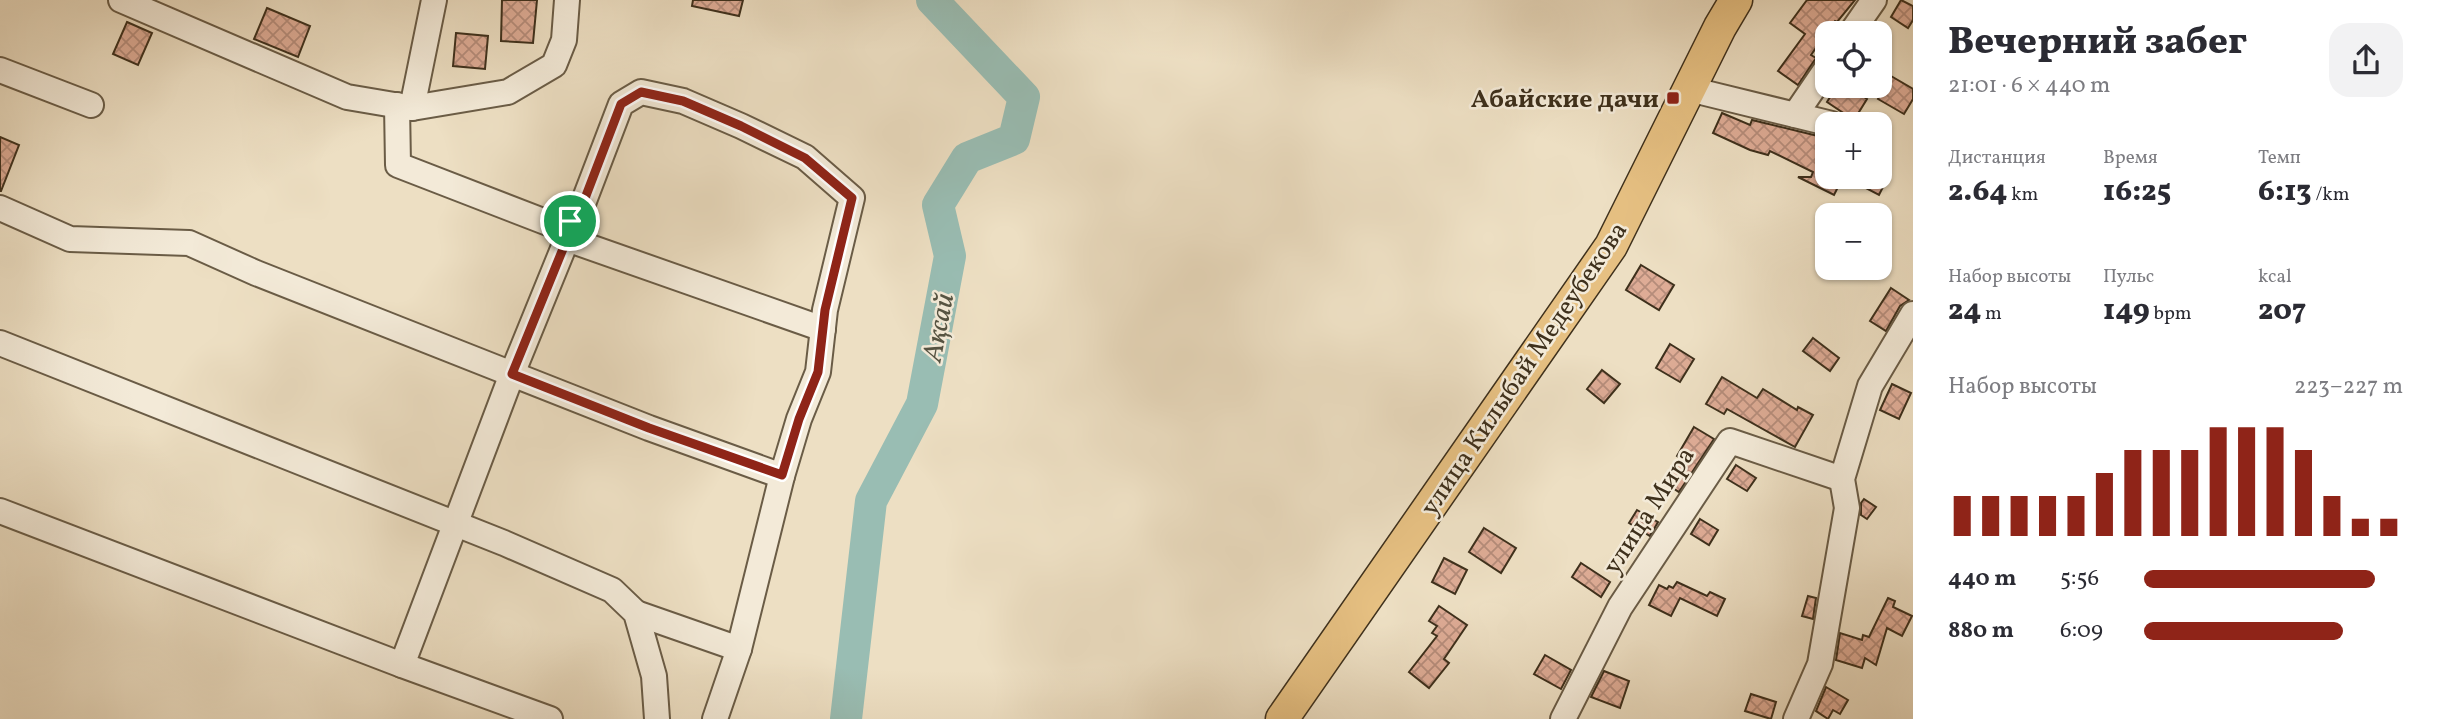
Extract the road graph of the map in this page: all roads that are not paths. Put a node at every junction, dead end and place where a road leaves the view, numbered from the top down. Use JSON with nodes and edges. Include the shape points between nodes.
{"nodes":[{"id":1,"x":121,"y":0,"type":"edge"},
{"id":2,"x":434,"y":0,"type":"edge"},
{"id":3,"x":567,"y":0,"type":"edge"},
{"id":4,"x":1735,"y":0,"type":"edge"},
{"id":5,"x":1874,"y":0,"type":"edge"},
{"id":6,"x":1859,"y":21,"type":"edge"},
{"id":7,"x":0,"y":70,"type":"edge"},
{"id":8,"x":1815,"y":86,"type":"edge"},
{"id":9,"x":1689,"y":89,"type":"junction"},
{"id":10,"x":90,"y":105,"type":"dead end"},
{"id":11,"x":404,"y":106,"type":"junction"},
{"id":12,"x":1795,"y":115,"type":"junction"},
{"id":13,"x":1815,"y":120,"type":"edge"},
{"id":14,"x":0,"y":208,"type":"edge"},
{"id":15,"x":569,"y":230,"type":"junction"},
{"id":16,"x":1913,"y":314,"type":"edge"},
{"id":17,"x":823,"y":329,"type":"junction"},
{"id":18,"x":0,"y":343,"type":"edge"},
{"id":19,"x":512,"y":374,"type":"junction"},
{"id":20,"x":782,"y":475,"type":"junction"},
{"id":21,"x":1842,"y":479,"type":"junction"},
{"id":22,"x":0,"y":511,"type":"edge"},
{"id":23,"x":455,"y":525,"type":"junction"},
{"id":24,"x":636,"y":613,"type":"junction"},
{"id":25,"x":739,"y":649,"type":"junction"},
{"id":26,"x":402,"y":665,"type":"junction"},
{"id":27,"x":550,"y":719,"type":"edge"},
{"id":28,"x":657,"y":719,"type":"edge"},
{"id":29,"x":715,"y":719,"type":"edge"},
{"id":30,"x":1282,"y":719,"type":"edge"},
{"id":31,"x":1563,"y":719,"type":"edge"},
{"id":32,"x":1796,"y":719,"type":"edge"}],
"edges":[{"from":1,"to":11,"type":"street","via":[[347,97]]},
{"from":2,"to":11,"type":"street"},
{"from":3,"to":11,"type":"street","via":[[564,40],[554,65],[508,92]]},
{"from":4,"to":9,"type":"main road","name":"улица Килыбай Медеубекова"},
{"from":5,"to":6,"type":"street"},
{"from":7,"to":10,"type":"street"},
{"from":8,"to":12,"type":"street"},
{"from":9,"to":12,"type":"street"},
{"from":9,"to":30,"type":"main road","name":"улица Килыбай Медеубекова","via":[[1611,246]]},
{"from":11,"to":15,"type":"street","via":[[398,165]]},
{"from":12,"to":13,"type":"street"},
{"from":14,"to":19,"type":"street","via":[[70,239],[189,243]]},
{"from":15,"to":17,"type":"street"},
{"from":15,"to":17,"type":"street","via":[[621,104],[641,92],[683,101],[805,158],[852,198]]},
{"from":15,"to":19,"type":"street"},
{"from":16,"to":21,"type":"street","via":[[1870,386]]},
{"from":17,"to":20,"type":"street","via":[[818,372]]},
{"from":18,"to":23,"type":"street"},
{"from":19,"to":20,"type":"street"},
{"from":19,"to":23,"type":"street"},
{"from":20,"to":25,"type":"street"},
{"from":21,"to":31,"type":"street","name":"улица Мира","via":[[1730,441],[1620,607]]},
{"from":21,"to":32,"type":"street","via":[[1847,508],[1820,664]]},
{"from":22,"to":26,"type":"street"},
{"from":23,"to":24,"type":"street","via":[[612,590]]},
{"from":23,"to":26,"type":"street"},
{"from":24,"to":25,"type":"street"},
{"from":24,"to":28,"type":"street","via":[[654,676]]},
{"from":25,"to":29,"type":"street"},
{"from":26,"to":27,"type":"street"}]}
